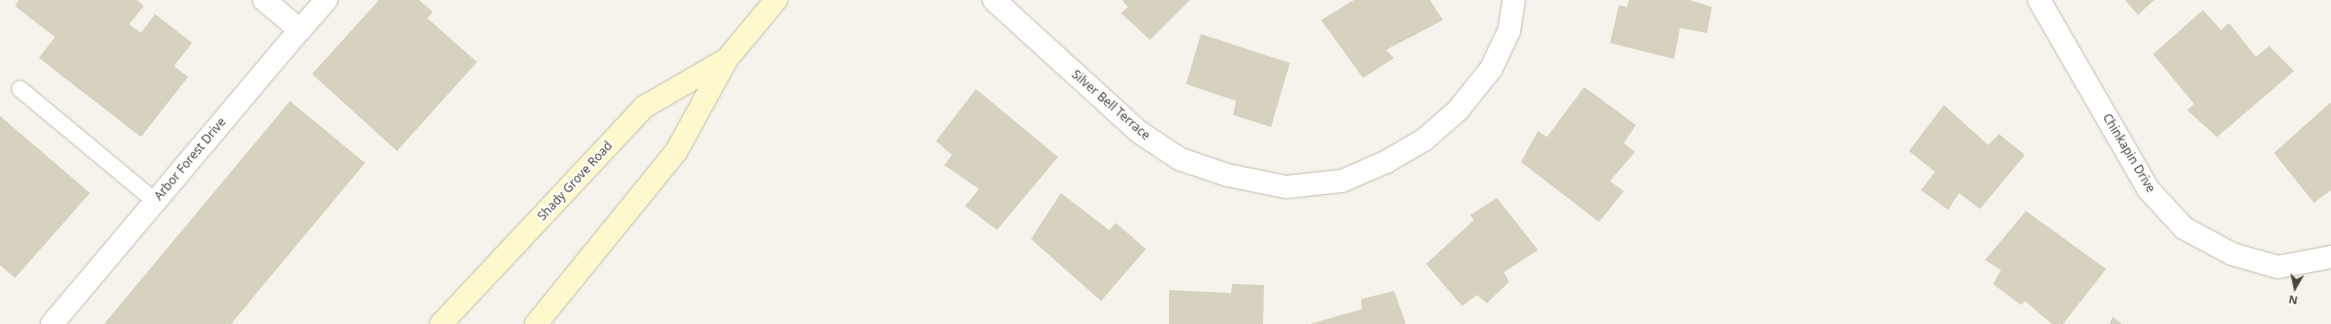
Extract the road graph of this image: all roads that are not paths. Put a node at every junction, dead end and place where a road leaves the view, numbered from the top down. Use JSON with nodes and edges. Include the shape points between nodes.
{"nodes":[{"id":1,"x":264,"y":0,"type":"edge"},
{"id":2,"x":326,"y":0,"type":"edge"},
{"id":3,"x":776,"y":0,"type":"edge"},
{"id":4,"x":994,"y":0,"type":"edge"},
{"id":5,"x":1514,"y":0,"type":"edge"},
{"id":6,"x":2039,"y":0,"type":"edge"},
{"id":7,"x":300,"y":30,"type":"junction"},
{"id":8,"x":727,"y":59,"type":"junction"},
{"id":9,"x":20,"y":89,"type":"dead end"},
{"id":10,"x":155,"y":201,"type":"junction"},
{"id":11,"x":2331,"y":258,"type":"edge"},
{"id":12,"x":52,"y":324,"type":"edge"},
{"id":13,"x":441,"y":324,"type":"edge"},
{"id":14,"x":536,"y":324,"type":"edge"}],
"edges":[{"from":1,"to":7,"type":"street"},
{"from":2,"to":7,"type":"street","name":"Arbor Forest Drive"},
{"from":3,"to":8,"type":"main road","name":"Shady Grove Road"},
{"from":4,"to":5,"type":"street","name":"Silver Bell Terrace","via":[[1139,132],[1180,159],[1227,175],[1286,187],[1342,181],[1386,162],[1425,139],[1458,110],[1491,69],[1509,31]]},
{"from":6,"to":11,"type":"street","name":"Chinkapin Drive","via":[[2148,189],[2184,228],[2232,254],[2278,267]]},
{"from":7,"to":10,"type":"street","name":"Arbor Forest Drive"},
{"from":8,"to":13,"type":"main road","name":"Shady Grove Road","via":[[644,107]]},
{"from":8,"to":14,"type":"main road","name":"Shady Grove Road","via":[[676,152]]},
{"from":9,"to":10,"type":"lane"},
{"from":10,"to":12,"type":"street","name":"Arbor Forest Drive"}]}
